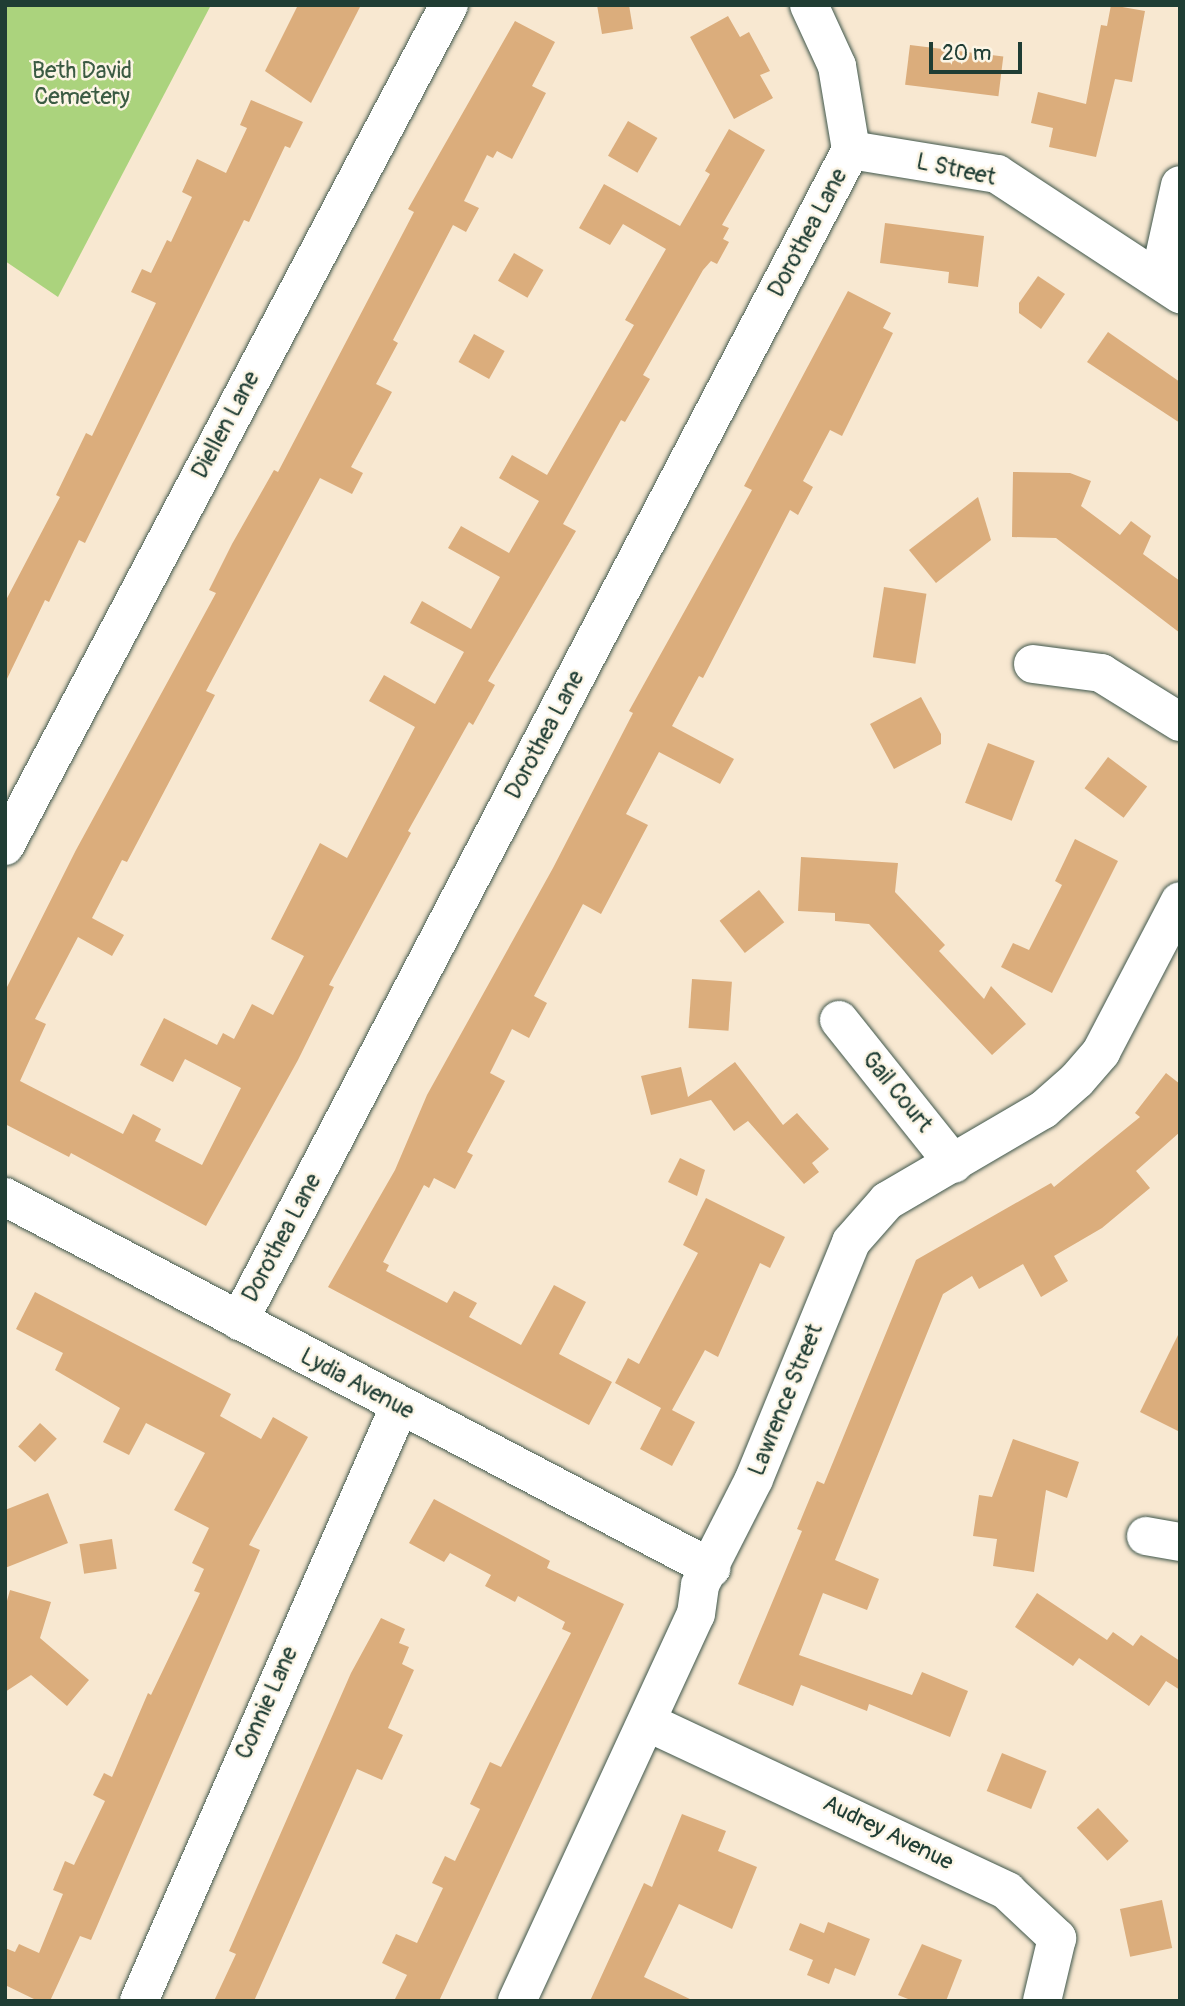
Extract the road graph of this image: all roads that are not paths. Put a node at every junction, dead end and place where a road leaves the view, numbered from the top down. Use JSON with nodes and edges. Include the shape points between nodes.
{"nodes":[{"id":1,"x":449,"y":5,"type":"edge"},
{"id":2,"x":809,"y":5,"type":"edge"},
{"id":3,"x":851,"y":150,"type":"junction"},
{"id":4,"x":1180,"y":185,"type":"edge"},
{"id":5,"x":1169,"y":287,"type":"edge"},
{"id":6,"x":1033,"y":664,"type":"dead end"},
{"id":7,"x":1180,"y":723,"type":"edge"},
{"id":8,"x":5,"y":846,"type":"edge"},
{"id":9,"x":1180,"y":901,"type":"edge"},
{"id":10,"x":839,"y":1020,"type":"dead end"},
{"id":11,"x":954,"y":1164,"type":"junction"},
{"id":12,"x":5,"y":1197,"type":"edge"},
{"id":13,"x":239,"y":1321,"type":"junction"},
{"id":14,"x":399,"y":1407,"type":"junction"},
{"id":15,"x":711,"y":1568,"type":"junction"},
{"id":16,"x":647,"y":1722,"type":"junction"},
{"id":17,"x":139,"y":2001,"type":"edge"},
{"id":18,"x":517,"y":2001,"type":"edge"},
{"id":19,"x":1042,"y":2001,"type":"edge"}],
"edges":[{"from":1,"to":8,"type":"street","name":"Diellen Lane"},
{"from":2,"to":3,"type":"street","via":[[837,65]]},
{"from":3,"to":5,"type":"street","name":"L Street","via":[[997,174]]},
{"from":3,"to":13,"type":"street","name":"Dorothea Lane"},
{"from":4,"to":5,"type":"street"},
{"from":6,"to":7,"type":"street","via":[[1101,673]]},
{"from":9,"to":11,"type":"street","name":"Lawrence Street","via":[[1101,1052],[1077,1080],[1042,1110]]},
{"from":10,"to":11,"type":"street","name":"Gail Court"},
{"from":11,"to":15,"type":"street","name":"Lawrence Street","via":[[887,1201],[851,1242],[754,1479]]},
{"from":12,"to":13,"type":"street","name":"Lydia Avenue"},
{"from":13,"to":14,"type":"street","name":"Lydia Avenue"},
{"from":14,"to":15,"type":"street","name":"Lydia Avenue"},
{"from":14,"to":17,"type":"street","name":"Connie Lane"},
{"from":15,"to":16,"type":"street","name":"Lawrence Street","via":[[700,1585],[696,1614]]},
{"from":16,"to":18,"type":"street","name":"Lawrence Street"},
{"from":16,"to":19,"type":"street","name":"Audrey Avenue","via":[[1007,1891],[1057,1938]]}]}
